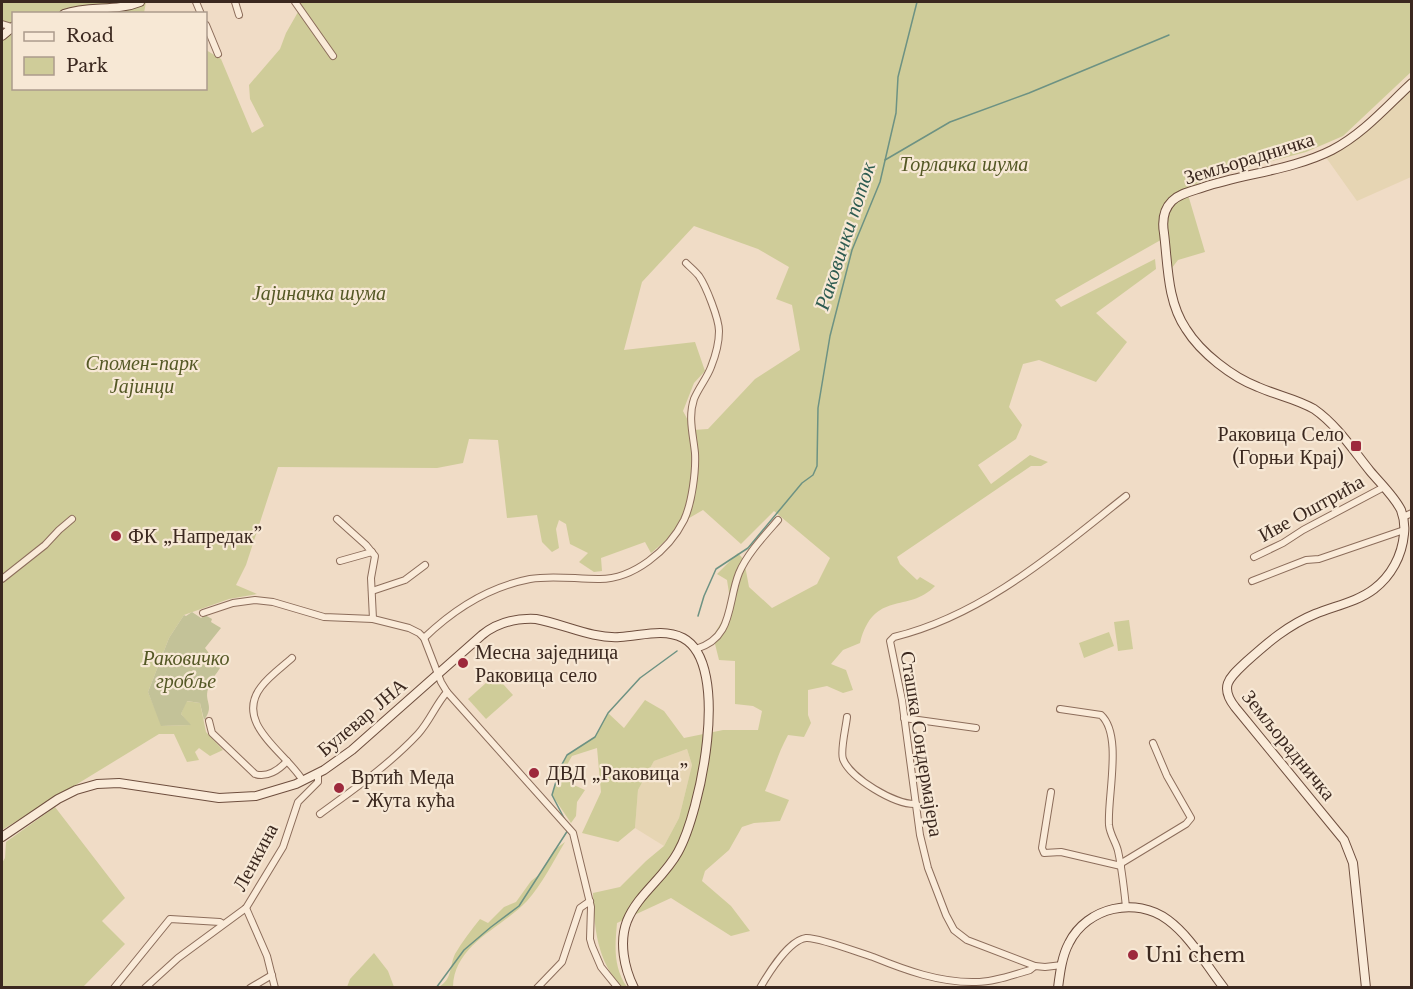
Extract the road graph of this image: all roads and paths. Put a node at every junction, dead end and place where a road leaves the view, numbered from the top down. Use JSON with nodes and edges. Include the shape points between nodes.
{"nodes":[{"id":1,"x":140,"y":2,"type":"edge"},
{"id":2,"x":234,"y":2,"type":"edge"},
{"id":3,"x":295,"y":2,"type":"edge"},
{"id":4,"x":69,"y":12,"type":"edge"},
{"id":5,"x":239,"y":15,"type":"dead end"},
{"id":6,"x":207,"y":27,"type":"edge"},
{"id":7,"x":218,"y":54,"type":"dead end"},
{"id":8,"x":333,"y":56,"type":"dead end"},
{"id":9,"x":1412,"y":83,"type":"edge"},
{"id":10,"x":686,"y":263,"type":"dead end"},
{"id":11,"x":1384,"y":487,"type":"junction"},
{"id":12,"x":1126,"y":496,"type":"dead end"},
{"id":13,"x":1407,"y":515,"type":"edge"},
{"id":14,"x":72,"y":519,"type":"dead end"},
{"id":15,"x":337,"y":519,"type":"dead end"},
{"id":16,"x":777,"y":520,"type":"dead end"},
{"id":17,"x":1404,"y":530,"type":"junction"},
{"id":18,"x":372,"y":552,"type":"junction"},
{"id":19,"x":1254,"y":557,"type":"dead end"},
{"id":20,"x":340,"y":561,"type":"dead end"},
{"id":21,"x":425,"y":564,"type":"dead end"},
{"id":22,"x":2,"y":579,"type":"edge"},
{"id":23,"x":1252,"y":580,"type":"dead end"},
{"id":24,"x":372,"y":591,"type":"junction"},
{"id":25,"x":202,"y":613,"type":"dead end"},
{"id":26,"x":373,"y":619,"type":"junction"},
{"id":27,"x":424,"y":638,"type":"junction"},
{"id":28,"x":696,"y":649,"type":"junction"},
{"id":29,"x":292,"y":658,"type":"dead end"},
{"id":30,"x":437,"y":674,"type":"junction"},
{"id":31,"x":447,"y":692,"type":"junction"},
{"id":32,"x":1060,"y":709,"type":"dead end"},
{"id":33,"x":847,"y":717,"type":"dead end"},
{"id":34,"x":904,"y":718,"type":"junction"},
{"id":35,"x":209,"y":721,"type":"dead end"},
{"id":36,"x":976,"y":728,"type":"dead end"},
{"id":37,"x":1154,"y":743,"type":"dead end"},
{"id":38,"x":287,"y":761,"type":"junction"},
{"id":39,"x":318,"y":773,"type":"junction"},
{"id":40,"x":303,"y":781,"type":"junction"},
{"id":41,"x":1051,"y":792,"type":"dead end"},
{"id":42,"x":916,"y":804,"type":"junction"},
{"id":43,"x":320,"y":814,"type":"dead end"},
{"id":44,"x":2,"y":837,"type":"edge"},
{"id":45,"x":1120,"y":865,"type":"junction"},
{"id":46,"x":590,"y":901,"type":"junction"},
{"id":47,"x":1126,"y":907,"type":"junction"},
{"id":48,"x":246,"y":908,"type":"junction"},
{"id":49,"x":224,"y":924,"type":"junction"},
{"id":50,"x":1062,"y":965,"type":"junction"},
{"id":51,"x":1035,"y":966,"type":"junction"},
{"id":52,"x":272,"y":975,"type":"junction"},
{"id":53,"x":114,"y":987,"type":"edge"},
{"id":54,"x":145,"y":987,"type":"edge"},
{"id":55,"x":250,"y":987,"type":"edge"},
{"id":56,"x":274,"y":987,"type":"edge"},
{"id":57,"x":537,"y":987,"type":"edge"},
{"id":58,"x":618,"y":987,"type":"edge"},
{"id":59,"x":634,"y":987,"type":"edge"},
{"id":60,"x":760,"y":987,"type":"edge"},
{"id":61,"x":1058,"y":987,"type":"edge"},
{"id":62,"x":1224,"y":987,"type":"edge"},
{"id":63,"x":1366,"y":987,"type":"edge"}],
"edges":[{"from":1,"to":4,"type":"street"},
{"from":2,"to":5,"type":"street"},
{"from":3,"to":8,"type":"street"},
{"from":6,"to":7,"type":"street"},
{"from":9,"to":11,"type":"street","name":"Земљорадничка","via":[[1361,130],[1335,148],[1308,160],[1182,195],[1170,203],[1163,221],[1172,297],[1191,336],[1251,384],[1321,414]]},
{"from":10,"to":27,"type":"street","via":[[699,276],[719,329],[712,366],[691,410],[695,468],[688,505],[669,542],[624,574],[602,579],[538,578],[507,585],[467,603]]},
{"from":11,"to":13,"type":"street","name":"Земљорадничка"},
{"from":11,"to":19,"type":"street","name":"Иве Оштрића"},
{"from":12,"to":34,"type":"street","name":"Сташка Сондермајера","via":[[990,597],[944,620],[892,638],[889,644]]},
{"from":13,"to":17,"type":"street","name":"Земљорадничка"},
{"from":14,"to":22,"type":"street"},
{"from":15,"to":18,"type":"street"},
{"from":16,"to":28,"type":"street","via":[[740,572],[717,638]]},
{"from":17,"to":23,"type":"street"},
{"from":17,"to":63,"type":"street","name":"Земљорадничка","via":[[1397,562],[1376,588],[1288,628],[1242,666],[1227,685],[1235,707],[1344,840],[1353,863]]},
{"from":18,"to":20,"type":"street"},
{"from":18,"to":24,"type":"street"},
{"from":21,"to":24,"type":"street","via":[[405,580]]},
{"from":24,"to":26,"type":"street"},
{"from":25,"to":26,"type":"street","via":[[255,600],[324,617]]},
{"from":26,"to":27,"type":"street","via":[[409,628]]},
{"from":27,"to":30,"type":"street"},
{"from":28,"to":30,"type":"street","name":"Булевар ЈНА","via":[[674,635],[604,637],[526,618],[493,627]]},
{"from":28,"to":59,"type":"street","via":[[707,683],[704,764],[679,850],[661,878],[639,900],[624,931],[624,956]]},
{"from":29,"to":38,"type":"street","via":[[263,685],[254,708],[254,720],[260,731]]},
{"from":30,"to":31,"type":"street"},
{"from":30,"to":39,"type":"street","name":"Булевар ЈНА","via":[[352,750]]},
{"from":31,"to":43,"type":"street","via":[[431,718],[405,747]]},
{"from":31,"to":46,"type":"street","via":[[572,832]]},
{"from":32,"to":45,"type":"street","via":[[1101,715],[1108,727],[1113,749],[1109,825]]},
{"from":33,"to":42,"type":"street","via":[[844,762],[883,794]]},
{"from":34,"to":36,"type":"street"},
{"from":34,"to":42,"type":"street","name":"Сташка Сондермајера"},
{"from":35,"to":38,"type":"street","via":[[212,733],[255,774],[262,776]]},
{"from":37,"to":45,"type":"street","via":[[1191,819]]},
{"from":38,"to":40,"type":"street"},
{"from":39,"to":40,"type":"street","name":"Булевар ЈНА"},
{"from":39,"to":48,"type":"street","name":"Ленкина","via":[[318,782],[297,802],[283,847]]},
{"from":40,"to":44,"type":"street","name":"Булевар ЈНА","via":[[274,792],[237,798],[119,783],[89,786],[58,799]]},
{"from":41,"to":45,"type":"street","via":[[1044,853],[1060,852]]},
{"from":42,"to":51,"type":"street","name":"Сташка Сондермајера","via":[[928,868],[954,930],[967,940]]},
{"from":45,"to":47,"type":"street"},
{"from":46,"to":57,"type":"street","via":[[580,908],[562,962]]},
{"from":46,"to":58,"type":"street","via":[[592,946],[601,967]]},
{"from":47,"to":50,"type":"street","via":[[1088,921],[1076,933]]},
{"from":47,"to":62,"type":"street","via":[[1150,910],[1173,924]]},
{"from":48,"to":49,"type":"street","name":"Ленкина"},
{"from":48,"to":52,"type":"street"},
{"from":49,"to":53,"type":"street","via":[[170,919]]},
{"from":49,"to":54,"type":"street","name":"Ленкина"},
{"from":50,"to":51,"type":"street"},
{"from":50,"to":61,"type":"street"},
{"from":51,"to":60,"type":"street","via":[[987,981],[963,981],[923,975],[807,938],[779,958]]},
{"from":52,"to":55,"type":"street"},
{"from":52,"to":56,"type":"street"}]}
